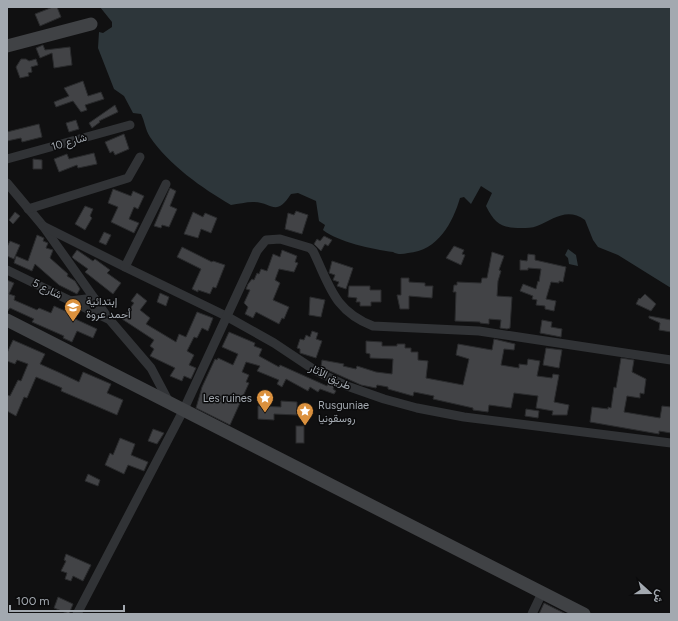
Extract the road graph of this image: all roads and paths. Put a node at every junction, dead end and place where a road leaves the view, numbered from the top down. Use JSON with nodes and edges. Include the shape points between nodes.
{"nodes":[{"id":1,"x":91,"y":24,"type":"dead end"},
{"id":2,"x":7,"y":46,"type":"edge"},
{"id":3,"x":130,"y":125,"type":"dead end"},
{"id":4,"x":140,"y":157,"type":"dead end"},
{"id":5,"x":7,"y":159,"type":"edge"},
{"id":6,"x":7,"y":183,"type":"edge"},
{"id":7,"x":166,"y":184,"type":"dead end"},
{"id":8,"x":28,"y":209,"type":"junction"},
{"id":9,"x":43,"y":226,"type":"junction"},
{"id":10,"x":125,"y":268,"type":"junction"},
{"id":11,"x":7,"y":270,"type":"edge"},
{"id":12,"x":94,"y":298,"type":"junction"},
{"id":13,"x":70,"y":301,"type":"junction"},
{"id":14,"x":226,"y":316,"type":"junction"},
{"id":15,"x":109,"y":319,"type":"junction"},
{"id":16,"x":7,"y":320,"type":"edge"},
{"id":17,"x":671,"y":360,"type":"edge"},
{"id":18,"x":169,"y":402,"type":"junction"},
{"id":19,"x":184,"y":409,"type":"junction"},
{"id":20,"x":671,"y":443,"type":"edge"},
{"id":21,"x":542,"y":593,"type":"junction"},
{"id":22,"x":77,"y":614,"type":"edge"},
{"id":23,"x":532,"y":614,"type":"edge"},
{"id":24,"x":582,"y":614,"type":"edge"}],
"edges":[{"from":1,"to":2,"type":"main road"},
{"from":3,"to":5,"type":"street","name":"شارع 10"},
{"from":4,"to":8,"type":"street","via":[[128,178]]},
{"from":6,"to":8,"type":"street"},
{"from":7,"to":10,"type":"street"},
{"from":8,"to":9,"type":"street"},
{"from":9,"to":10,"type":"street","name":"طريق الآثار"},
{"from":9,"to":12,"type":"street"},
{"from":10,"to":14,"type":"street","name":"طريق الآثار"},
{"from":11,"to":13,"type":"street","name":"شارع 5"},
{"from":12,"to":13,"type":"street"},
{"from":12,"to":15,"type":"street"},
{"from":13,"to":15,"type":"street","name":"شارع 5"},
{"from":14,"to":17,"type":"street","via":[[257,251],[266,240],[272,238],[310,248],[337,302],[359,321],[373,326],[479,330]]},
{"from":14,"to":19,"type":"street"},
{"from":14,"to":20,"type":"street","name":"طريق الآثار","via":[[274,343],[316,372],[384,399],[464,417]]},
{"from":15,"to":18,"type":"street","via":[[151,368]]},
{"from":16,"to":18,"type":"main road"},
{"from":18,"to":19,"type":"main road"},
{"from":19,"to":21,"type":"main road"},
{"from":19,"to":22,"type":"street"},
{"from":21,"to":23,"type":"street"},
{"from":21,"to":24,"type":"main road"}]}
